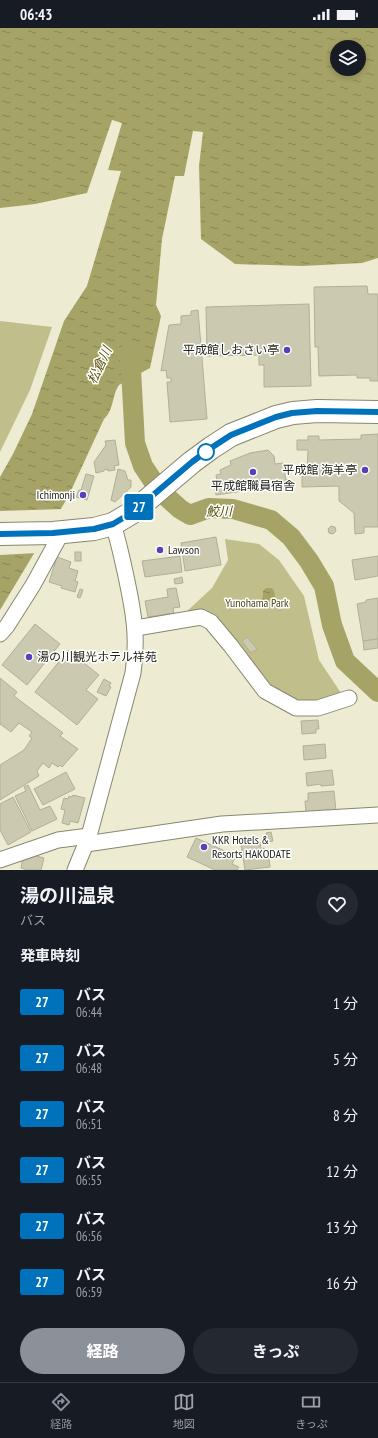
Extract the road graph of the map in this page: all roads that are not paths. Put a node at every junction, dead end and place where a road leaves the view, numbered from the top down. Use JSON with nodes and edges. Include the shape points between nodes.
{"nodes":[{"id":1,"x":378,"y":412,"type":"edge"},
{"id":2,"x":113,"y":524,"type":"junction"},
{"id":3,"x":58,"y":532,"type":"junction"},
{"id":4,"x":0,"y":534,"type":"edge"},
{"id":5,"x":136,"y":628,"type":"junction"},
{"id":6,"x":0,"y":634,"type":"edge"},
{"id":7,"x":349,"y":698,"type":"dead end"},
{"id":8,"x":378,"y":815,"type":"edge"},
{"id":9,"x":87,"y":840,"type":"junction"},
{"id":10,"x":0,"y":860,"type":"edge"},
{"id":11,"x":75,"y":870,"type":"edge"}],
"edges":[{"from":1,"to":2,"type":"highway","via":[[292,413],[231,435],[192,462],[133,512]]},
{"from":2,"to":3,"type":"highway","via":[[94,529]]},
{"from":2,"to":5,"type":"street"},
{"from":3,"to":4,"type":"highway"},
{"from":3,"to":6,"type":"street","via":[[33,585]]},
{"from":5,"to":7,"type":"street","via":[[201,618],[211,622],[265,691],[296,708],[318,708]]},
{"from":5,"to":9,"type":"street","via":[[134,673]]},
{"from":8,"to":9,"type":"street","via":[[222,824]]},
{"from":9,"to":10,"type":"street","via":[[58,840]]},
{"from":9,"to":11,"type":"street"}]}
